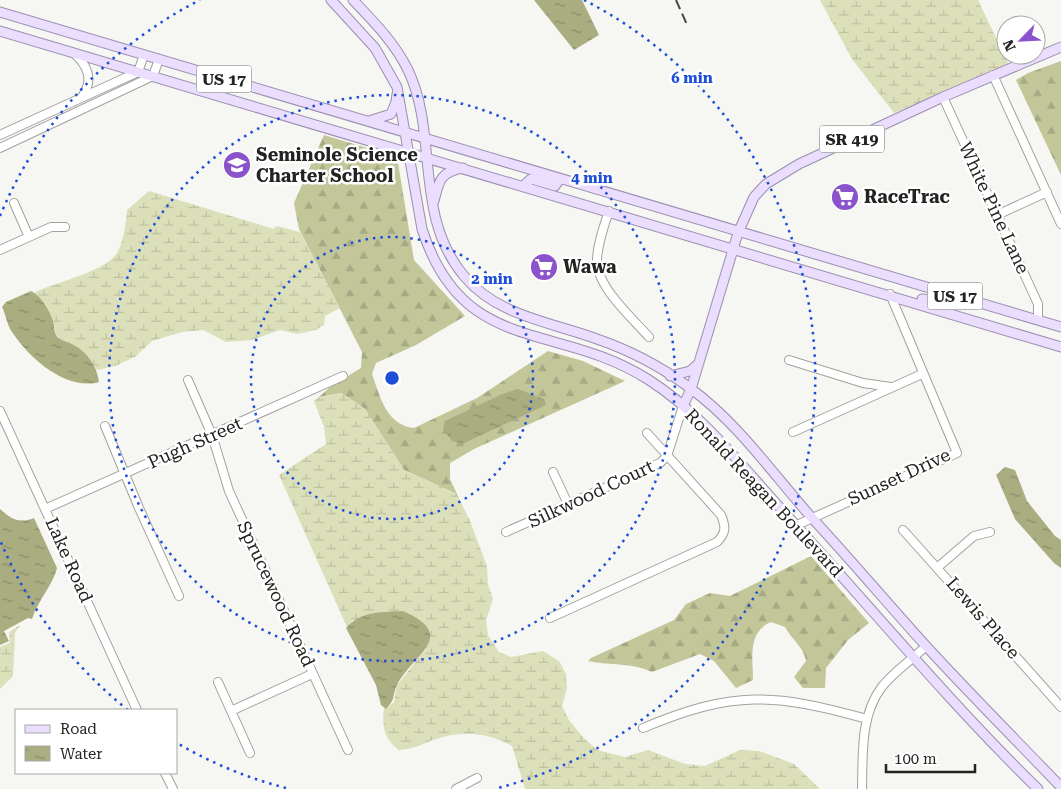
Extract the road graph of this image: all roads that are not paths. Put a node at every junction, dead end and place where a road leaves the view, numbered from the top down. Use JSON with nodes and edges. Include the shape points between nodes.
{"nodes":[{"id":1,"x":331,"y":0,"type":"edge"},
{"id":2,"x":353,"y":0,"type":"edge"},
{"id":3,"x":0,"y":12,"type":"edge"},
{"id":4,"x":0,"y":18,"type":"edge"},
{"id":5,"x":18,"y":18,"type":"junction"},
{"id":6,"x":0,"y":31,"type":"edge"},
{"id":7,"x":1061,"y":47,"type":"edge"},
{"id":8,"x":73,"y":53,"type":"junction"},
{"id":9,"x":144,"y":55,"type":"junction"},
{"id":10,"x":159,"y":59,"type":"junction"},
{"id":11,"x":138,"y":72,"type":"junction"},
{"id":12,"x":993,"y":74,"type":"junction"},
{"id":13,"x":153,"y":76,"type":"junction"},
{"id":14,"x":398,"y":87,"type":"junction"},
{"id":15,"x":82,"y":97,"type":"junction"},
{"id":16,"x":943,"y":97,"type":"junction"},
{"id":17,"x":32,"y":120,"type":"junction"},
{"id":18,"x":366,"y":122,"type":"junction"},
{"id":19,"x":38,"y":131,"type":"junction"},
{"id":20,"x":407,"y":134,"type":"junction"},
{"id":21,"x":0,"y":135,"type":"edge"},
{"id":22,"x":425,"y":139,"type":"junction"},
{"id":23,"x":0,"y":148,"type":"edge"},
{"id":24,"x":409,"y":152,"type":"junction"},
{"id":25,"x":425,"y":157,"type":"junction"},
{"id":26,"x":464,"y":168,"type":"junction"},
{"id":27,"x":560,"y":179,"type":"junction"},
{"id":28,"x":523,"y":186,"type":"junction"},
{"id":29,"x":1047,"y":192,"type":"junction"},
{"id":30,"x":14,"y":203,"type":"dead end"},
{"id":31,"x":433,"y":204,"type":"junction"},
{"id":32,"x":609,"y":211,"type":"junction"},
{"id":33,"x":997,"y":215,"type":"junction"},
{"id":34,"x":1061,"y":224,"type":"edge"},
{"id":35,"x":65,"y":227,"type":"dead end"},
{"id":36,"x":738,"y":233,"type":"junction"},
{"id":37,"x":29,"y":237,"type":"junction"},
{"id":38,"x":734,"y":249,"type":"junction"},
{"id":39,"x":0,"y":250,"type":"edge"},
{"id":40,"x":890,"y":294,"type":"junction"},
{"id":41,"x":949,"y":294,"type":"junction"},
{"id":42,"x":1038,"y":320,"type":"junction"},
{"id":43,"x":1061,"y":327,"type":"edge"},
{"id":44,"x":649,"y":337,"type":"dead end"},
{"id":45,"x":596,"y":338,"type":"junction"},
{"id":46,"x":543,"y":339,"type":"junction"},
{"id":47,"x":1061,"y":346,"type":"edge"},
{"id":48,"x":789,"y":360,"type":"dead end"},
{"id":49,"x":699,"y":363,"type":"junction"},
{"id":50,"x":922,"y":374,"type":"junction"},
{"id":51,"x":343,"y":376,"type":"dead end"},
{"id":52,"x":670,"y":376,"type":"junction"},
{"id":53,"x":188,"y":380,"type":"dead end"},
{"id":54,"x":893,"y":387,"type":"junction"},
{"id":55,"x":691,"y":388,"type":"junction"},
{"id":56,"x":683,"y":406,"type":"junction"},
{"id":57,"x":0,"y":410,"type":"edge"},
{"id":58,"x":106,"y":426,"type":"dead end"},
{"id":59,"x":647,"y":432,"type":"dead end"},
{"id":60,"x":793,"y":432,"type":"dead end"},
{"id":61,"x":212,"y":435,"type":"junction"},
{"id":62,"x":667,"y":456,"type":"junction"},
{"id":63,"x":553,"y":472,"type":"dead end"},
{"id":64,"x":126,"y":474,"type":"junction"},
{"id":65,"x":568,"y":504,"type":"junction"},
{"id":66,"x":45,"y":509,"type":"junction"},
{"id":67,"x":812,"y":518,"type":"junction"},
{"id":68,"x":797,"y":526,"type":"junction"},
{"id":69,"x":903,"y":530,"type":"dead end"},
{"id":70,"x":506,"y":532,"type":"dead end"},
{"id":71,"x":990,"y":532,"type":"dead end"},
{"id":72,"x":938,"y":567,"type":"junction"},
{"id":73,"x":179,"y":596,"type":"dead end"},
{"id":74,"x":550,"y":618,"type":"dead end"},
{"id":75,"x":926,"y":646,"type":"junction"},
{"id":76,"x":914,"y":658,"type":"junction"},
{"id":77,"x":312,"y":674,"type":"junction"},
{"id":78,"x":218,"y":682,"type":"dead end"},
{"id":79,"x":1061,"y":707,"type":"edge"},
{"id":80,"x":137,"y":709,"type":"edge"},
{"id":81,"x":231,"y":711,"type":"junction"},
{"id":82,"x":867,"y":719,"type":"junction"},
{"id":83,"x":643,"y":728,"type":"dead end"},
{"id":84,"x":348,"y":750,"type":"dead end"},
{"id":85,"x":250,"y":753,"type":"dead end"},
{"id":86,"x":166,"y":774,"type":"edge"},
{"id":87,"x":476,"y":778,"type":"dead end"},
{"id":88,"x":1061,"y":787,"type":"edge"},
{"id":89,"x":173,"y":789,"type":"edge"},
{"id":90,"x":456,"y":789,"type":"edge"},
{"id":91,"x":862,"y":789,"type":"edge"},
{"id":92,"x":1038,"y":789,"type":"edge"}],
"edges":[{"from":1,"to":14,"type":"main road","name":"Ronald Reagan Boulevard","via":[[375,48]]},
{"from":2,"to":22,"type":"main road","name":"Ronald Reagan Boulevard","via":[[393,45],[409,71]]},
{"from":3,"to":5,"type":"main road","number":"US 17"},
{"from":4,"to":5,"type":"main road"},
{"from":5,"to":9,"type":"main road","number":"US 17"},
{"from":6,"to":8,"type":"main road","number":"US 17"},
{"from":7,"to":12,"type":"main road","number":"SR 419"},
{"from":8,"to":11,"type":"main road","number":"US 17"},
{"from":8,"to":15,"type":"street","via":[[82,61],[89,77]]},
{"from":9,"to":10,"type":"main road","number":"US 17"},
{"from":9,"to":11,"type":"street"},
{"from":10,"to":13,"type":"street"},
{"from":10,"to":18,"type":"main road","number":"US 17"},
{"from":11,"to":13,"type":"main road","number":"US 17"},
{"from":11,"to":15,"type":"street"},
{"from":12,"to":16,"type":"main road","number":"SR 419"},
{"from":12,"to":29,"type":"street"},
{"from":13,"to":19,"type":"street"},
{"from":13,"to":24,"type":"main road","number":"US 17"},
{"from":14,"to":18,"type":"main road","via":[[391,114]]},
{"from":14,"to":20,"type":"main road","name":"Ronald Reagan Boulevard"},
{"from":15,"to":17,"type":"street"},
{"from":16,"to":33,"type":"street","name":"White Pine Lane"},
{"from":16,"to":36,"type":"main road","number":"SR 419","via":[[774,178],[754,197]]},
{"from":17,"to":19,"type":"street"},
{"from":17,"to":21,"type":"street"},
{"from":18,"to":20,"type":"main road","number":"US 17"},
{"from":19,"to":23,"type":"street"},
{"from":20,"to":22,"type":"main road","number":"US 17"},
{"from":20,"to":24,"type":"main road","name":"Ronald Reagan Boulevard"},
{"from":22,"to":25,"type":"main road","name":"Ronald Reagan Boulevard"},
{"from":22,"to":27,"type":"main road","number":"US 17"},
{"from":24,"to":25,"type":"main road","number":"US 17"},
{"from":24,"to":46,"type":"main road","name":"Ronald Reagan Boulevard","via":[[422,229],[440,273],[459,298],[484,318]]},
{"from":25,"to":26,"type":"main road","number":"US 17"},
{"from":25,"to":31,"type":"main road","name":"Ronald Reagan Boulevard"},
{"from":26,"to":28,"type":"main road","number":"US 17"},
{"from":26,"to":31,"type":"main road","via":[[449,172],[439,181]]},
{"from":27,"to":28,"type":"main road","via":[[555,186],[532,179]]},
{"from":27,"to":36,"type":"main road","number":"US 17"},
{"from":28,"to":32,"type":"main road","number":"US 17"},
{"from":29,"to":33,"type":"street"},
{"from":29,"to":34,"type":"street"},
{"from":30,"to":37,"type":"street"},
{"from":31,"to":45,"type":"main road","name":"Ronald Reagan Boulevard","via":[[445,248],[480,293],[516,312]]},
{"from":32,"to":38,"type":"main road","number":"US 17"},
{"from":32,"to":44,"type":"street","via":[[596,260],[598,272],[603,283]]},
{"from":33,"to":42,"type":"street","name":"White Pine Lane","via":[[1038,304]]},
{"from":35,"to":37,"type":"street","via":[[51,227]]},
{"from":36,"to":38,"type":"main road","number":"SR 419"},
{"from":36,"to":41,"type":"main road","number":"US 17"},
{"from":37,"to":39,"type":"street"},
{"from":38,"to":40,"type":"main road","number":"US 17"},
{"from":38,"to":49,"type":"main road","name":"Silkwood Court"},
{"from":40,"to":41,"type":"main road","via":[[894,290],[936,302]]},
{"from":40,"to":47,"type":"main road","number":"US 17"},
{"from":40,"to":50,"type":"street","name":"Sunset Drive"},
{"from":41,"to":42,"type":"main road","number":"US 17"},
{"from":42,"to":43,"type":"main road","number":"US 17"},
{"from":45,"to":46,"type":"main road","via":[[593,344],[585,346]]},
{"from":45,"to":52,"type":"main road","name":"Ronald Reagan Boulevard","via":[[643,359]]},
{"from":46,"to":56,"type":"main road","name":"Ronald Reagan Boulevard","via":[[610,358],[649,380]]},
{"from":48,"to":54,"type":"street","via":[[863,383]]},
{"from":49,"to":52,"type":"main road","via":[[690,371]]},
{"from":49,"to":55,"type":"main road","name":"Silkwood Court"},
{"from":50,"to":54,"type":"street"},
{"from":50,"to":67,"type":"street","name":"Sunset Drive","via":[[957,453]]},
{"from":51,"to":61,"type":"street","name":"Pugh Street"},
{"from":52,"to":55,"type":"main road","name":"Ronald Reagan Boulevard"},
{"from":53,"to":61,"type":"street","name":"Sprucewood Road"},
{"from":54,"to":60,"type":"street"},
{"from":55,"to":56,"type":"main road","name":"Silkwood Court"},
{"from":55,"to":67,"type":"main road","name":"Ronald Reagan Boulevard","via":[[743,438]]},
{"from":56,"to":62,"type":"street","name":"Silkwood Court"},
{"from":56,"to":68,"type":"main road","name":"Ronald Reagan Boulevard","via":[[704,423]]},
{"from":57,"to":66,"type":"street","name":"Lake Road"},
{"from":58,"to":64,"type":"street"},
{"from":59,"to":62,"type":"street"},
{"from":61,"to":64,"type":"street","name":"Pugh Street"},
{"from":61,"to":77,"type":"street","name":"Sprucewood Road","via":[[229,491]]},
{"from":62,"to":65,"type":"street","name":"Silkwood Court","via":[[660,463]]},
{"from":62,"to":74,"type":"street","via":[[721,515],[726,529],[724,536]]},
{"from":63,"to":65,"type":"street"},
{"from":64,"to":66,"type":"street","name":"Pugh Street"},
{"from":64,"to":73,"type":"street","via":[[138,508]]},
{"from":65,"to":70,"type":"street","name":"Silkwood Court"},
{"from":66,"to":80,"type":"street","name":"Lake Road"},
{"from":67,"to":68,"type":"street","name":"Sunset Drive"},
{"from":67,"to":75,"type":"main road","name":"Ronald Reagan Boulevard"},
{"from":68,"to":76,"type":"main road","name":"Ronald Reagan Boulevard"},
{"from":69,"to":72,"type":"street","name":"Lewis Place"},
{"from":71,"to":72,"type":"street","via":[[974,536]]},
{"from":72,"to":79,"type":"street","name":"Lewis Place"},
{"from":75,"to":76,"type":"street"},
{"from":75,"to":88,"type":"main road","name":"Ronald Reagan Boulevard"},
{"from":76,"to":82,"type":"street","via":[[881,688]]},
{"from":76,"to":92,"type":"main road","name":"Ronald Reagan Boulevard","via":[[988,740]]},
{"from":77,"to":81,"type":"street"},
{"from":77,"to":84,"type":"street","name":"Sprucewood Road"},
{"from":78,"to":81,"type":"street"},
{"from":81,"to":85,"type":"street"},
{"from":82,"to":83,"type":"street","via":[[796,701],[748,699],[701,706]]},
{"from":82,"to":91,"type":"street"},
{"from":86,"to":89,"type":"street"},
{"from":87,"to":90,"type":"street"}]}
